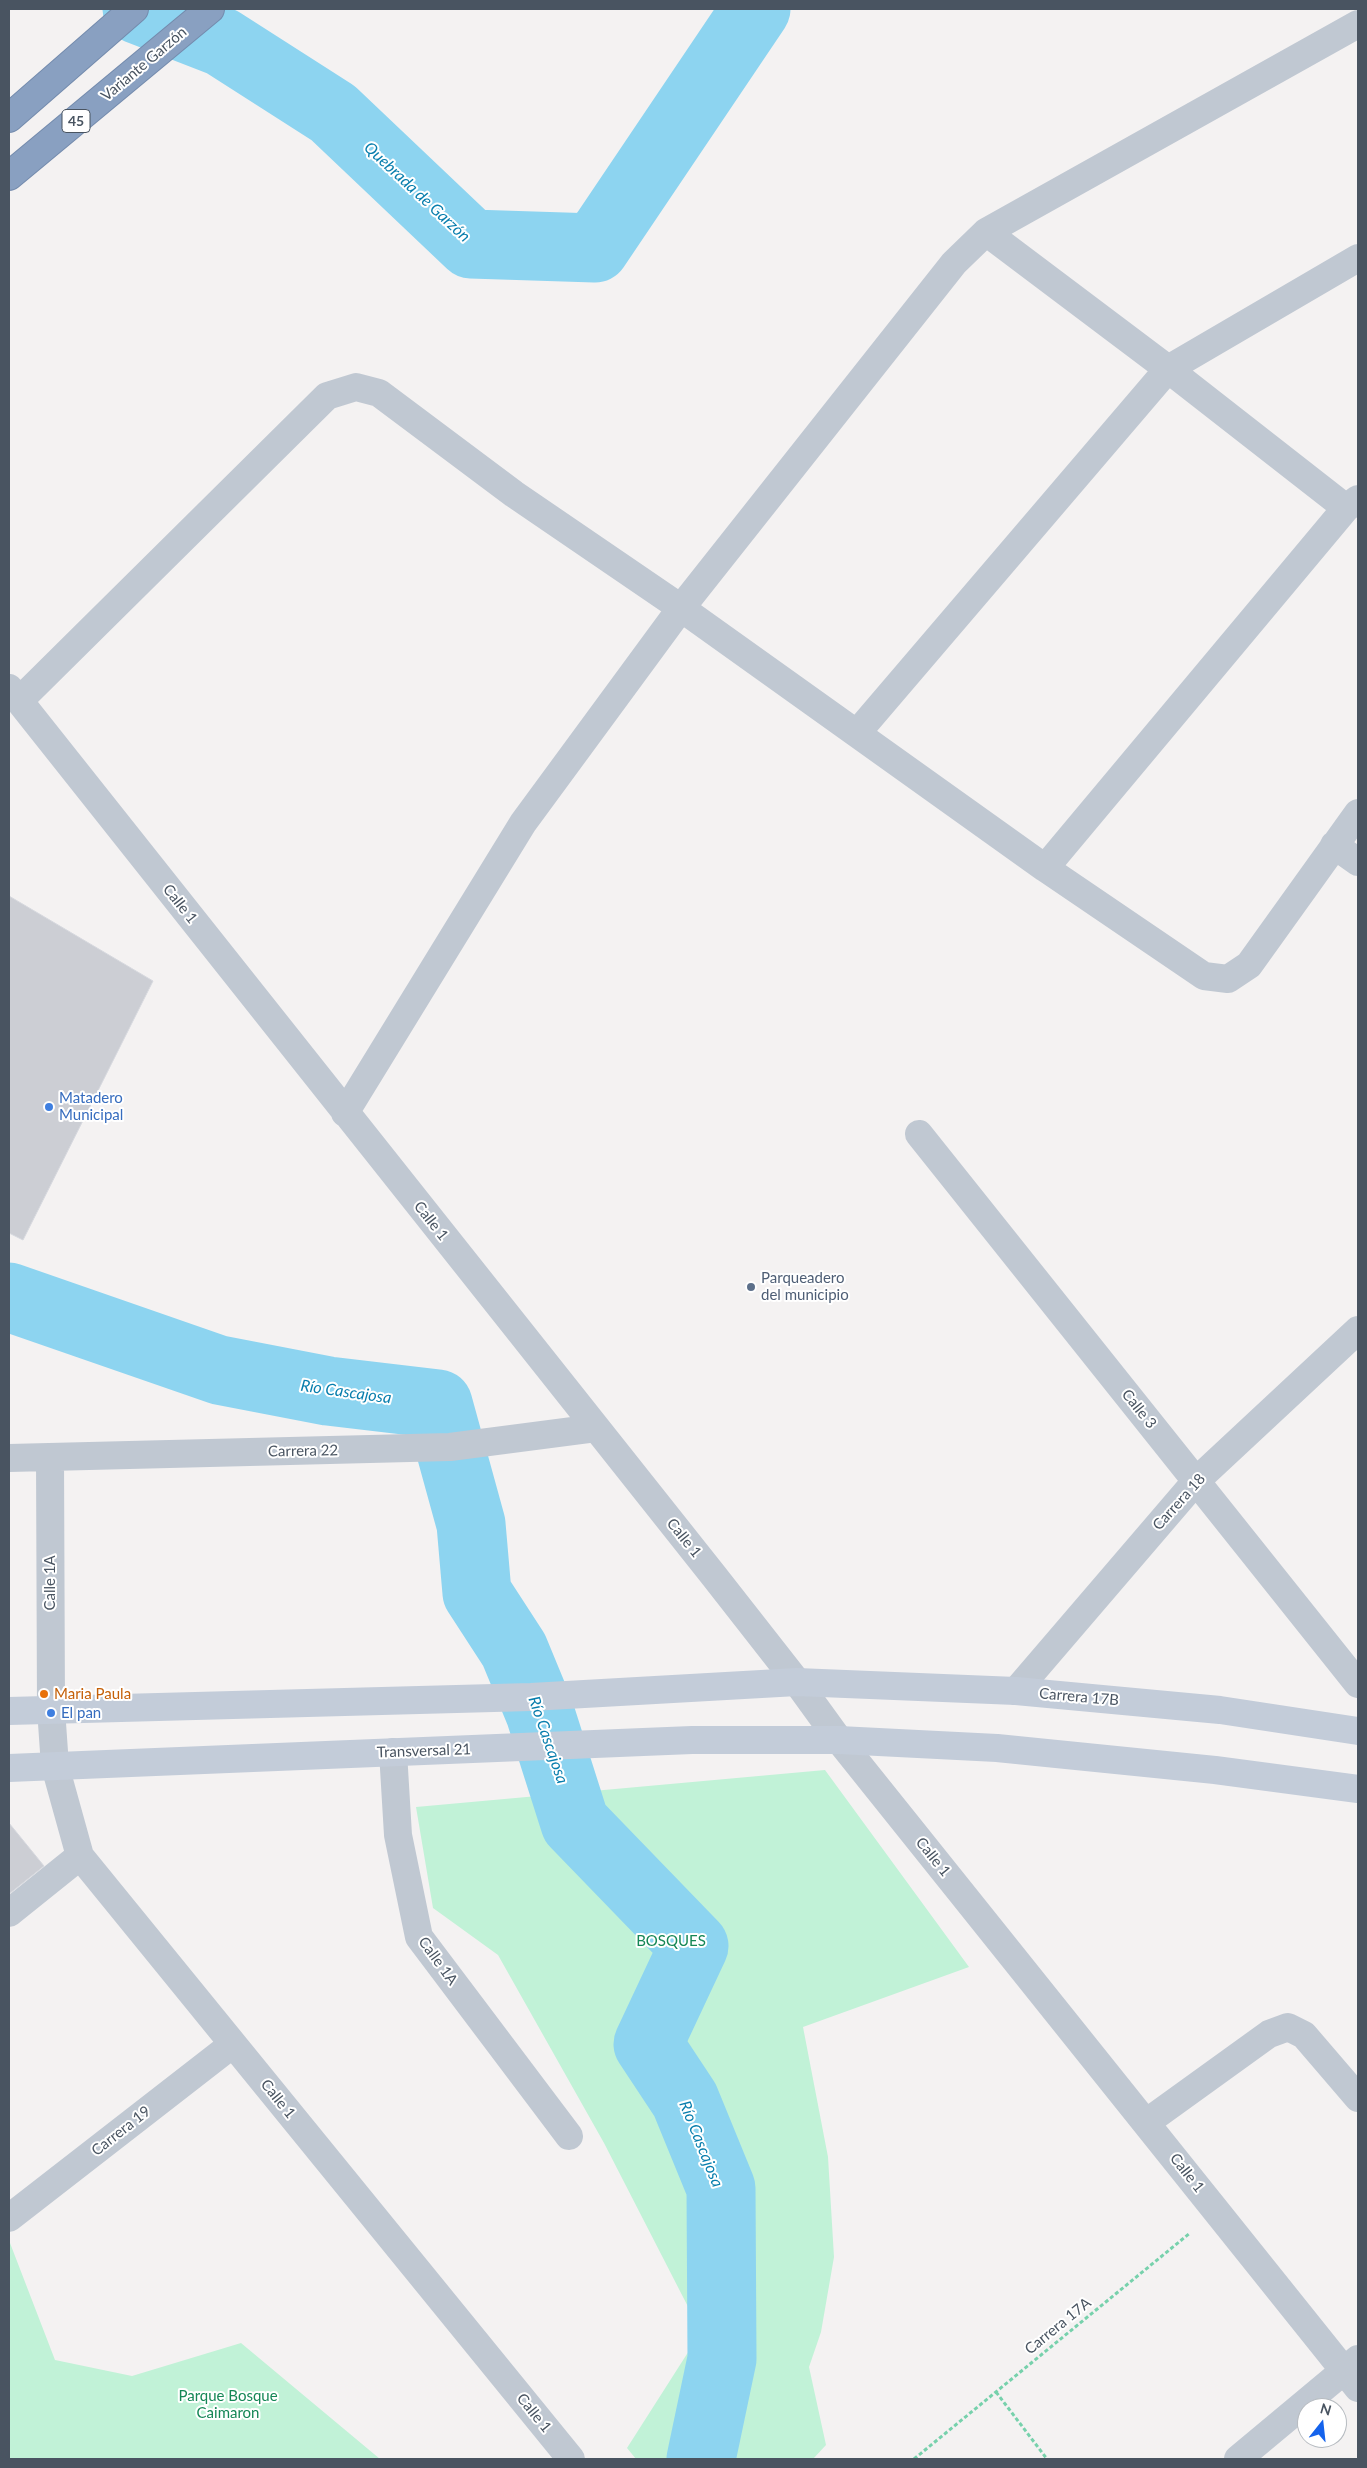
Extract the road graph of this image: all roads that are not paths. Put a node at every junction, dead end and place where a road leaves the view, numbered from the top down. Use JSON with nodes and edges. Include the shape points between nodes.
{"nodes":[{"id":1,"x":134,"y":9,"type":"edge"},
{"id":2,"x":210,"y":9,"type":"edge"},
{"id":3,"x":1358,"y":24,"type":"edge"},
{"id":4,"x":9,"y":118,"type":"edge"},
{"id":5,"x":9,"y":176,"type":"edge"},
{"id":6,"x":986,"y":232,"type":"junction"},
{"id":7,"x":1358,"y":258,"type":"edge"},
{"id":8,"x":1168,"y":369,"type":"junction"},
{"id":9,"x":1352,"y":503,"type":"edge"},
{"id":10,"x":681,"y":608,"type":"junction"},
{"id":11,"x":14,"y":694,"type":"edge"},
{"id":12,"x":857,"y":733,"type":"junction"},
{"id":13,"x":1358,"y":813,"type":"edge"},
{"id":14,"x":1334,"y":846,"type":"junction"},
{"id":15,"x":1358,"y":862,"type":"edge"},
{"id":16,"x":1045,"y":868,"type":"junction"},
{"id":17,"x":345,"y":1113,"type":"junction"},
{"id":18,"x":919,"y":1134,"type":"dead end"},
{"id":19,"x":1358,"y":1330,"type":"edge"},
{"id":20,"x":596,"y":1428,"type":"junction"},
{"id":21,"x":50,"y":1457,"type":"junction"},
{"id":22,"x":9,"y":1458,"type":"edge"},
{"id":23,"x":1196,"y":1481,"type":"junction"},
{"id":24,"x":797,"y":1682,"type":"junction"},
{"id":25,"x":1358,"y":1684,"type":"edge"},
{"id":26,"x":1016,"y":1691,"type":"junction"},
{"id":27,"x":51,"y":1709,"type":"junction"},
{"id":28,"x":9,"y":1711,"type":"edge"},
{"id":29,"x":1358,"y":1730,"type":"edge"},
{"id":30,"x":839,"y":1740,"type":"junction"},
{"id":31,"x":398,"y":1752,"type":"junction"},
{"id":32,"x":56,"y":1766,"type":"junction"},
{"id":33,"x":9,"y":1768,"type":"edge"},
{"id":34,"x":1358,"y":1789,"type":"edge"},
{"id":35,"x":80,"y":1856,"type":"junction"},
{"id":36,"x":9,"y":1912,"type":"edge"},
{"id":37,"x":233,"y":2044,"type":"junction"},
{"id":38,"x":1358,"y":2098,"type":"edge"},
{"id":39,"x":1147,"y":2122,"type":"junction"},
{"id":40,"x":569,"y":2136,"type":"dead end"},
{"id":41,"x":9,"y":2218,"type":"edge"},
{"id":42,"x":1354,"y":2372,"type":"edge"},
{"id":43,"x":571,"y":2459,"type":"edge"},
{"id":44,"x":1238,"y":2459,"type":"edge"}],
"edges":[{"from":1,"to":4,"type":"highway"},
{"from":2,"to":5,"type":"highway","name":"Variante Garzón","number":"45"},
{"from":3,"to":6,"type":"street"},
{"from":6,"to":8,"type":"street"},
{"from":6,"to":10,"type":"street","via":[[954,263]]},
{"from":7,"to":8,"type":"street"},
{"from":8,"to":9,"type":"street"},
{"from":8,"to":12,"type":"street"},
{"from":9,"to":16,"type":"street"},
{"from":10,"to":11,"type":"street","via":[[514,494],[379,393],[356,387],[327,396]]},
{"from":10,"to":12,"type":"street"},
{"from":10,"to":17,"type":"street","via":[[523,823]]},
{"from":11,"to":17,"type":"street","name":"Calle 1"},
{"from":12,"to":16,"type":"street"},
{"from":13,"to":14,"type":"street"},
{"from":14,"to":15,"type":"street"},
{"from":14,"to":16,"type":"street","via":[[1249,965],[1228,979],[1204,976]]},
{"from":17,"to":20,"type":"street","name":"Calle 1"},
{"from":18,"to":23,"type":"street","name":"Calle 3"},
{"from":19,"to":23,"type":"street","name":"Carrera 18"},
{"from":20,"to":21,"type":"street","name":"Carrera 22","via":[[450,1447]]},
{"from":20,"to":24,"type":"street","name":"Calle 1"},
{"from":21,"to":22,"type":"street","name":"Carrera 22"},
{"from":21,"to":27,"type":"street","name":"Calle 1A"},
{"from":23,"to":25,"type":"street","name":"Calle 3"},
{"from":23,"to":26,"type":"street","name":"Carrera 18"},
{"from":24,"to":26,"type":"street","name":"Carrera 17B"},
{"from":24,"to":27,"type":"street","name":"Carrera 17B","via":[[413,1699]]},
{"from":24,"to":30,"type":"street","name":"Calle 1"},
{"from":26,"to":29,"type":"street","name":"Carrera 17B","via":[[1220,1710]]},
{"from":27,"to":28,"type":"street"},
{"from":27,"to":32,"type":"street","name":"Calle 1"},
{"from":30,"to":31,"type":"street","name":"Transversal 21","via":[[692,1740]]},
{"from":30,"to":34,"type":"street","via":[[997,1748],[1215,1770]]},
{"from":30,"to":39,"type":"street","name":"Calle 1"},
{"from":31,"to":32,"type":"street","name":"Transversal 21"},
{"from":31,"to":40,"type":"street","name":"Calle 1A","via":[[398,1835],[419,1937]]},
{"from":32,"to":33,"type":"street","name":"Transversal 21"},
{"from":32,"to":35,"type":"street","name":"Calle 1"},
{"from":35,"to":36,"type":"street"},
{"from":35,"to":37,"type":"street","name":"Calle 1"},
{"from":37,"to":41,"type":"street","name":"Carrera 19"},
{"from":37,"to":43,"type":"street","name":"Calle 1"},
{"from":38,"to":39,"type":"street","via":[[1304,2035],[1288,2027],[1269,2034]]},
{"from":39,"to":42,"type":"street","name":"Calle 1","via":[[1217,2211]]},
{"from":42,"to":44,"type":"street"}]}
